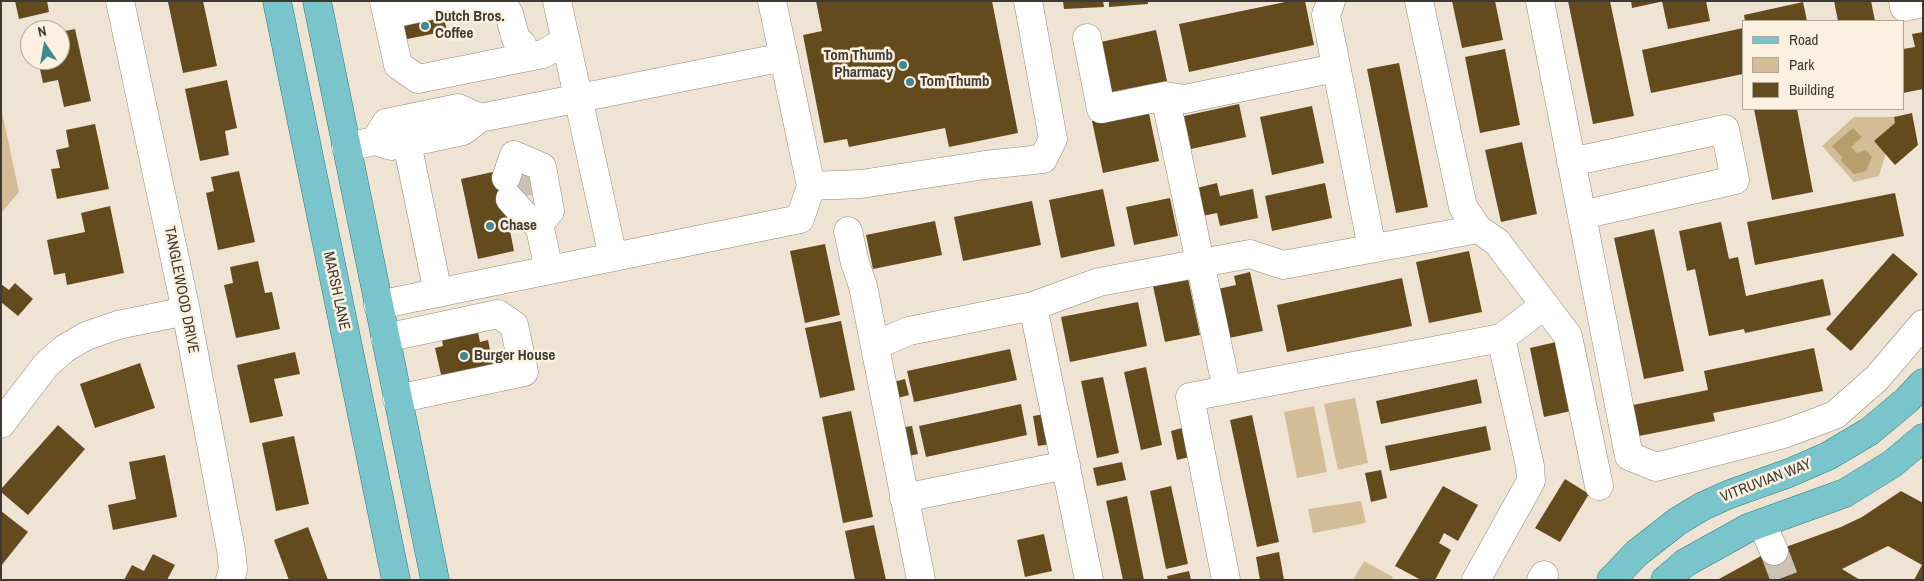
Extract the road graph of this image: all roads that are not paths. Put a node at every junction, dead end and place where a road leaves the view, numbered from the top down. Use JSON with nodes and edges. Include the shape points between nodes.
{"nodes":[{"id":1,"x":120,"y":1,"type":"edge"},
{"id":2,"x":277,"y":1,"type":"edge"},
{"id":3,"x":317,"y":1,"type":"edge"},
{"id":4,"x":452,"y":1,"type":"edge"},
{"id":5,"x":520,"y":1,"type":"edge"},
{"id":6,"x":557,"y":1,"type":"edge"},
{"id":7,"x":772,"y":1,"type":"edge"},
{"id":8,"x":1028,"y":1,"type":"edge"},
{"id":9,"x":1331,"y":1,"type":"edge"},
{"id":10,"x":1419,"y":1,"type":"edge"},
{"id":11,"x":1540,"y":1,"type":"edge"},
{"id":12,"x":1903,"y":1,"type":"edge"},
{"id":13,"x":1923,"y":3,"type":"edge"},
{"id":14,"x":386,"y":8,"type":"edge"},
{"id":15,"x":1087,"y":38,"type":"dead end"},
{"id":16,"x":566,"y":41,"type":"junction"},
{"id":17,"x":524,"y":51,"type":"junction"},
{"id":18,"x":784,"y":57,"type":"junction"},
{"id":19,"x":1335,"y":68,"type":"junction"},
{"id":20,"x":1165,"y":96,"type":"junction"},
{"id":21,"x":578,"y":100,"type":"junction"},
{"id":22,"x":492,"y":116,"type":"junction"},
{"id":23,"x":375,"y":141,"type":"junction"},
{"id":24,"x":407,"y":142,"type":"junction"},
{"id":25,"x":346,"y":148,"type":"junction"},
{"id":26,"x":308,"y":156,"type":"junction"},
{"id":27,"x":1571,"y":162,"type":"junction"},
{"id":28,"x":811,"y":186,"type":"junction"},
{"id":29,"x":1582,"y":215,"type":"junction"},
{"id":30,"x":1478,"y":229,"type":"junction"},
{"id":31,"x":848,"y":231,"type":"dead end"},
{"id":32,"x":1372,"y":248,"type":"junction"},
{"id":33,"x":613,"y":257,"type":"junction"},
{"id":34,"x":1200,"y":263,"type":"junction"},
{"id":35,"x":549,"y":270,"type":"junction"},
{"id":36,"x":504,"y":279,"type":"junction"},
{"id":37,"x":438,"y":293,"type":"junction"},
{"id":38,"x":378,"y":305,"type":"junction"},
{"id":39,"x":1545,"y":305,"type":"junction"},
{"id":40,"x":1033,"y":306,"type":"junction"},
{"id":41,"x":186,"y":311,"type":"junction"},
{"id":42,"x":1602,"y":320,"type":"junction"},
{"id":43,"x":1923,"y":324,"type":"edge"},
{"id":44,"x":514,"y":325,"type":"junction"},
{"id":45,"x":1562,"y":328,"type":"junction"},
{"id":46,"x":385,"y":338,"type":"junction"},
{"id":47,"x":1501,"y":338,"type":"junction"},
{"id":48,"x":876,"y":345,"type":"junction"},
{"id":49,"x":1923,"y":383,"type":"edge"},
{"id":50,"x":1227,"y":390,"type":"junction"},
{"id":51,"x":397,"y":400,"type":"junction"},
{"id":52,"x":1,"y":424,"type":"edge"},
{"id":53,"x":1923,"y":438,"type":"edge"},
{"id":54,"x":1066,"y":465,"type":"junction"},
{"id":55,"x":1599,"y":486,"type":"dead end"},
{"id":56,"x":904,"y":498,"type":"junction"},
{"id":57,"x":1762,"y":523,"type":"junction"},
{"id":58,"x":1774,"y":551,"type":"tunnel mouth"},
{"id":59,"x":230,"y":580,"type":"edge"},
{"id":60,"x":396,"y":580,"type":"edge"},
{"id":61,"x":435,"y":580,"type":"edge"},
{"id":62,"x":921,"y":580,"type":"edge"},
{"id":63,"x":1089,"y":580,"type":"edge"},
{"id":64,"x":1226,"y":580,"type":"edge"},
{"id":65,"x":1476,"y":580,"type":"edge"},
{"id":66,"x":1611,"y":580,"type":"edge"},
{"id":67,"x":1665,"y":580,"type":"edge"}],
"edges":[{"from":1,"to":41,"type":"street","name":"TANGLEWOOD DRIVE"},
{"from":2,"to":26,"type":"main road","name":"MARSH LANE"},
{"from":3,"to":25,"type":"main road"},
{"from":4,"to":14,"type":"street"},
{"from":4,"to":17,"type":"street","via":[[461,8],[496,2],[504,6],[516,40]]},
{"from":5,"to":17,"type":"street","via":[[527,38]]},
{"from":6,"to":16,"type":"street"},
{"from":7,"to":18,"type":"street"},
{"from":8,"to":28,"type":"street","via":[[1054,140],[1043,159],[861,184]]},
{"from":9,"to":19,"type":"street","via":[[1326,15]]},
{"from":10,"to":30,"type":"street","via":[[1463,207]]},
{"from":11,"to":27,"type":"street"},
{"from":12,"to":13,"type":"street","via":[[1904,7]]},
{"from":14,"to":17,"type":"street","via":[[398,65],[418,79]]},
{"from":15,"to":20,"type":"street","via":[[1101,110]]},
{"from":16,"to":17,"type":"street","via":[[544,54]]},
{"from":16,"to":21,"type":"street"},
{"from":18,"to":21,"type":"street"},
{"from":18,"to":28,"type":"street"},
{"from":19,"to":20,"type":"street","via":[[1185,99]]},
{"from":19,"to":32,"type":"street"},
{"from":20,"to":34,"type":"street"},
{"from":21,"to":22,"type":"street"},
{"from":21,"to":33,"type":"street"},
{"from":22,"to":23,"type":"street","via":[[458,108],[386,123]]},
{"from":22,"to":24,"type":"street","via":[[463,131]]},
{"from":22,"to":35,"type":"street"},
{"from":23,"to":24,"type":"street","via":[[391,146]]},
{"from":23,"to":25,"type":"street"},
{"from":24,"to":37,"type":"street"},
{"from":25,"to":26,"type":"main road"},
{"from":25,"to":38,"type":"main road"},
{"from":26,"to":60,"type":"main road","name":"MARSH LANE"},
{"from":27,"to":29,"type":"street"},
{"from":27,"to":29,"type":"street","via":[[1725,129],[1727,138],[1735,180]]},
{"from":28,"to":33,"type":"street","via":[[800,219]]},
{"from":29,"to":42,"type":"street"},
{"from":30,"to":32,"type":"street"},
{"from":30,"to":39,"type":"street","via":[[1497,242]]},
{"from":31,"to":48,"type":"street"},
{"from":32,"to":34,"type":"street","via":[[1283,265],[1250,254]]},
{"from":33,"to":35,"type":"street"},
{"from":34,"to":40,"type":"street","via":[[1099,282]]},
{"from":34,"to":50,"type":"street"},
{"from":35,"to":36,"type":"street"},
{"from":36,"to":37,"type":"street"},
{"from":36,"to":44,"type":"street"},
{"from":37,"to":38,"type":"street"},
{"from":38,"to":46,"type":"main road"},
{"from":39,"to":45,"type":"street"},
{"from":39,"to":47,"type":"street"},
{"from":40,"to":48,"type":"street","via":[[909,331]]},
{"from":40,"to":54,"type":"street"},
{"from":41,"to":52,"type":"street","via":[[118,325],[86,336],[46,366]]},
{"from":41,"to":59,"type":"street","name":"TANGLEWOOD DRIVE","via":[[230,550]]},
{"from":42,"to":43,"type":"street","via":[[1629,456],[1656,467],[1784,434],[1835,414],[1878,378]]},
{"from":42,"to":45,"type":"street"},
{"from":44,"to":46,"type":"street","via":[[498,314]]},
{"from":44,"to":51,"type":"street","via":[[524,372]]},
{"from":45,"to":55,"type":"street","via":[[1568,336]]},
{"from":46,"to":51,"type":"main road"},
{"from":47,"to":50,"type":"street"},
{"from":47,"to":65,"type":"street","via":[[1531,481]]},
{"from":48,"to":56,"type":"street"},
{"from":49,"to":66,"type":"main road","name":"VITRUVIAN WAY","via":[[1870,431],[1828,456],[1730,494],[1678,521],[1637,552]]},
{"from":50,"to":64,"type":"street","via":[[1190,397]]},
{"from":51,"to":61,"type":"main road"},
{"from":53,"to":57,"type":"main road","via":[[1892,464],[1845,493]]},
{"from":54,"to":56,"type":"street"},
{"from":54,"to":63,"type":"street"},
{"from":56,"to":62,"type":"street"},
{"from":57,"to":58,"type":"street"},
{"from":57,"to":67,"type":"main road","via":[[1685,563]]}]}
